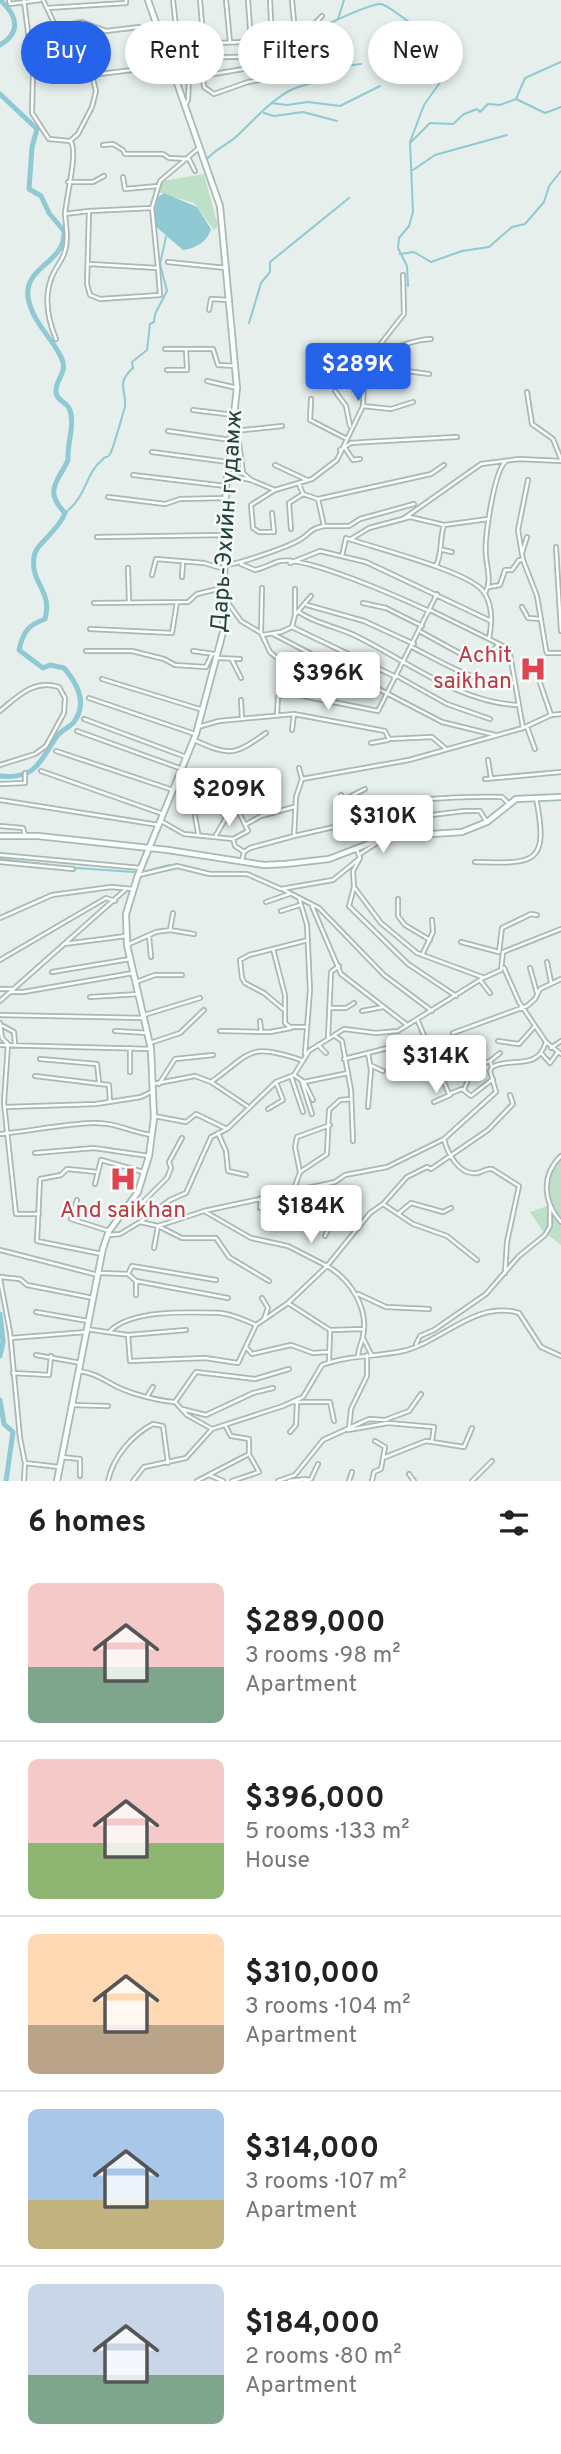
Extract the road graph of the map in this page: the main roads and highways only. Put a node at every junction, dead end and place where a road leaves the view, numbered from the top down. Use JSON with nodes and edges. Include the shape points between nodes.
{"nodes":[{"id":1,"x":148,"y":0,"type":"edge"},
{"id":2,"x":561,"y":797,"type":"edge"},
{"id":3,"x":0,"y":836,"type":"edge"},
{"id":4,"x":149,"y":848,"type":"junction"},
{"id":5,"x":57,"y":1481,"type":"edge"}],
"edges":[{"from":1,"to":4,"type":"main road","name":"Дарь-Эхийн гудамж","via":[[220,206],[236,366],[226,486],[226,600],[217,655],[195,737]]},
{"from":2,"to":4,"type":"main road","via":[[516,799],[463,832],[386,837],[359,854],[329,859],[285,864]]},
{"from":3,"to":4,"type":"main road"},
{"from":4,"to":5,"type":"main road","name":"Дарь-Эхийн гудамж","via":[[126,914],[127,945],[156,1084],[149,1156],[146,1173],[108,1233],[102,1254]]}]}
